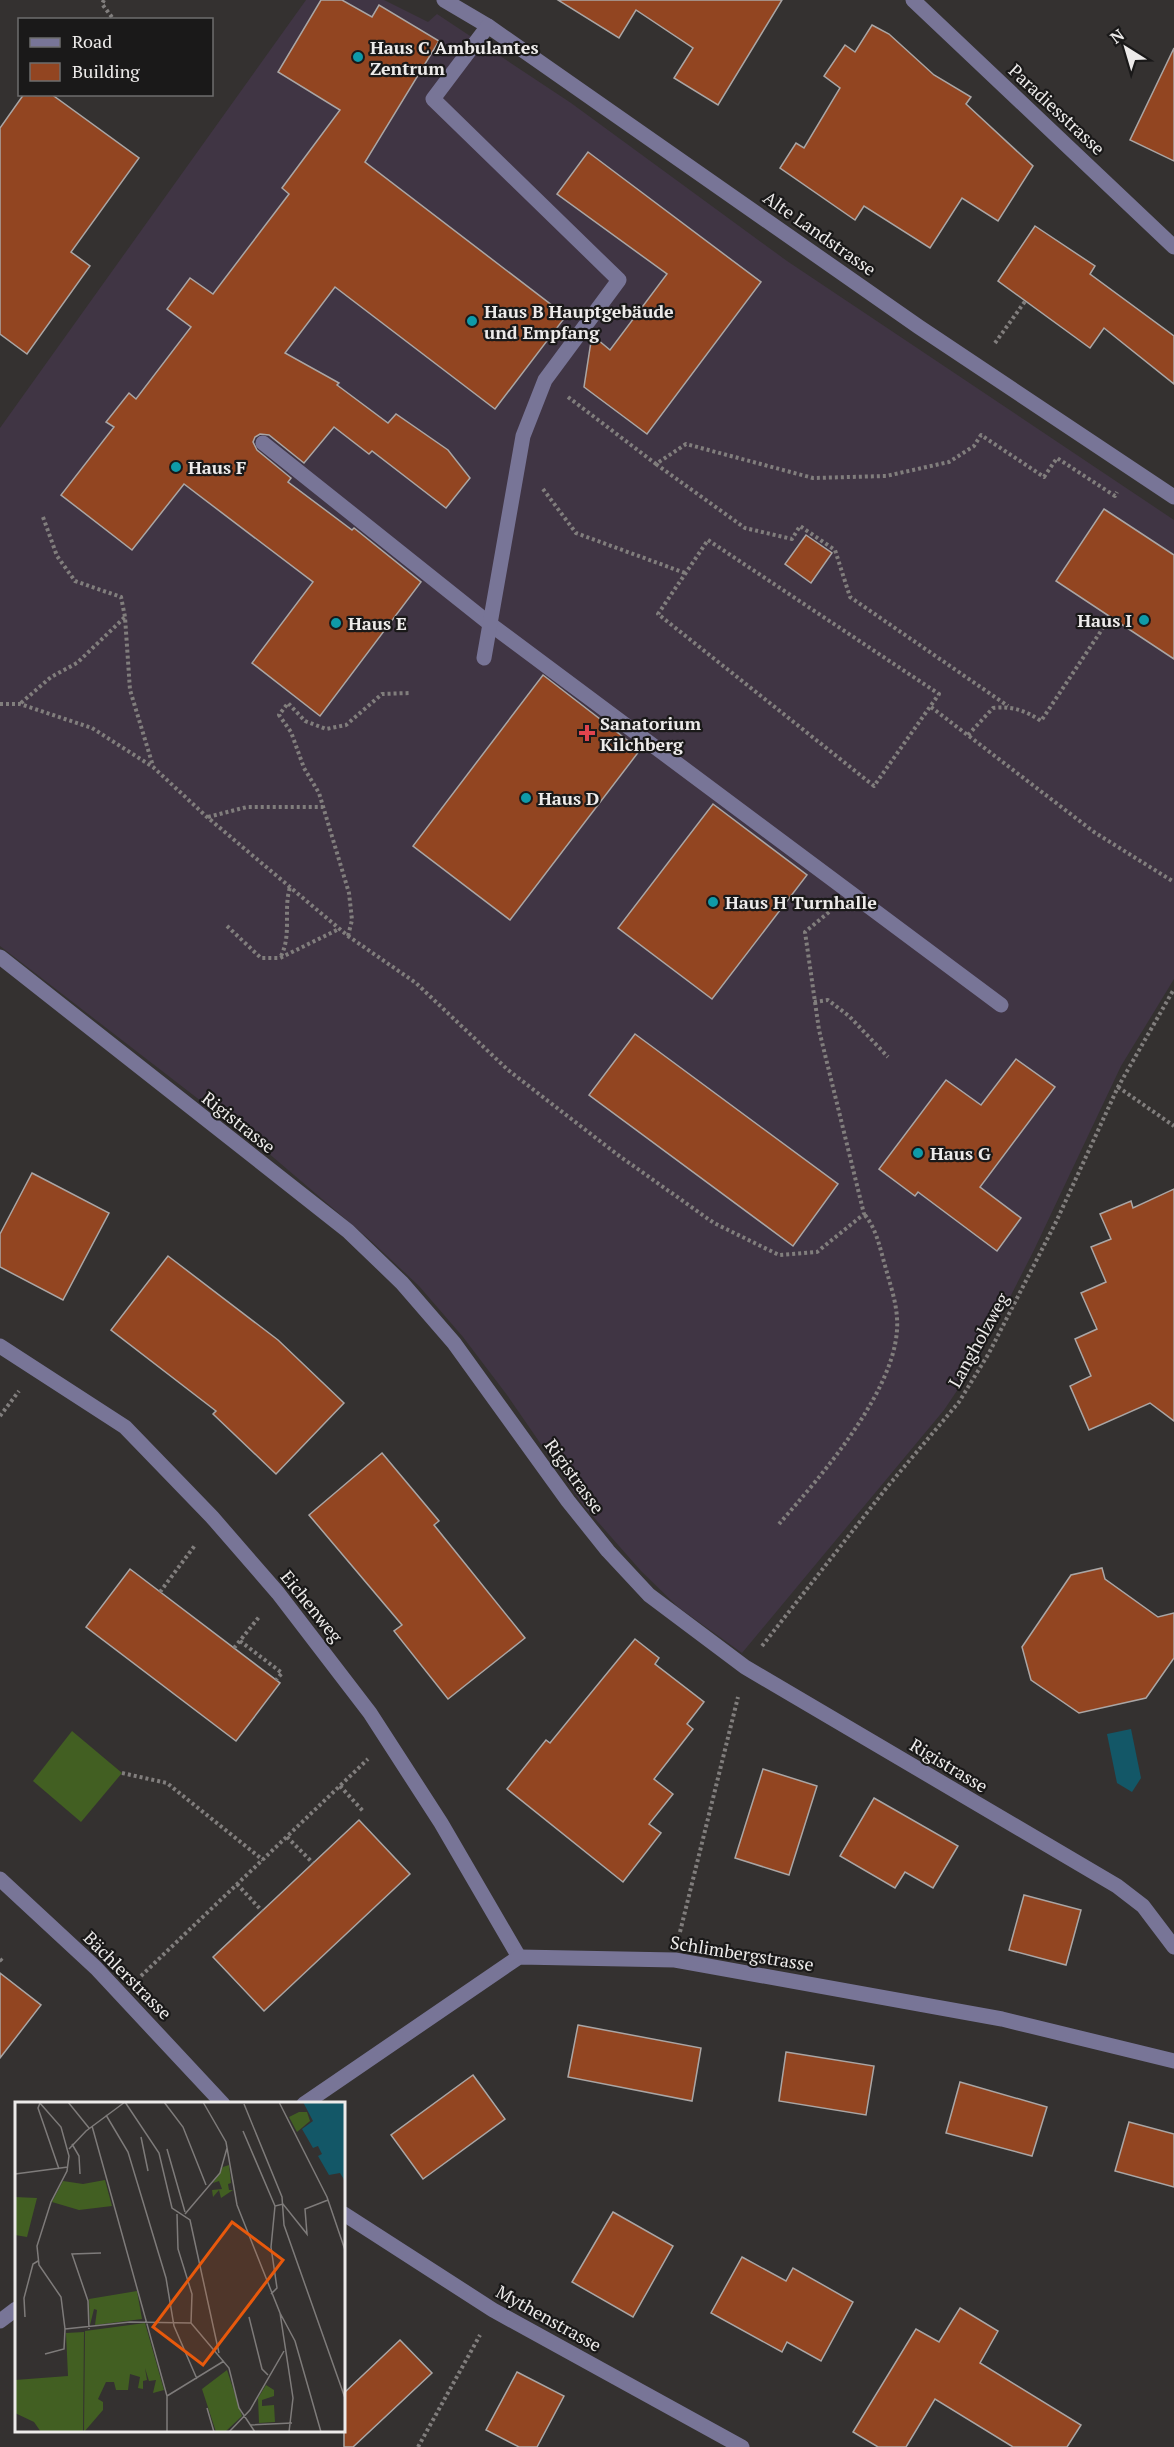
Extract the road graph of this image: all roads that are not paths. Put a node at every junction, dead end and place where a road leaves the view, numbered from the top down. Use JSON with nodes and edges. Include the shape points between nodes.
{"nodes":[{"id":1,"x":444,"y":0,"type":"edge"},
{"id":2,"x":913,"y":0,"type":"edge"},
{"id":3,"x":488,"y":26,"type":"junction"},
{"id":4,"x":1174,"y":247,"type":"edge"},
{"id":5,"x":263,"y":443,"type":"dead end"},
{"id":6,"x":1174,"y":497,"type":"edge"},
{"id":7,"x":490,"y":624,"type":"junction"},
{"id":8,"x":484,"y":658,"type":"dead end"},
{"id":9,"x":0,"y":957,"type":"edge"},
{"id":10,"x":1001,"y":1005,"type":"dead end"},
{"id":11,"x":0,"y":1346,"type":"edge"},
{"id":12,"x":0,"y":1879,"type":"edge"},
{"id":13,"x":1174,"y":1947,"type":"edge"},
{"id":14,"x":519,"y":1957,"type":"junction"},
{"id":15,"x":1174,"y":2061,"type":"edge"},
{"id":16,"x":222,"y":2102,"type":"edge"},
{"id":17,"x":305,"y":2102,"type":"edge"},
{"id":18,"x":345,"y":2215,"type":"edge"},
{"id":19,"x":15,"y":2310,"type":"edge"},
{"id":20,"x":0,"y":2320,"type":"edge"},
{"id":21,"x":742,"y":2447,"type":"edge"}],
"edges":[{"from":1,"to":3,"type":"street","name":"Alte Landstrasse"},
{"from":2,"to":4,"type":"street","name":"Paradiesstrasse"},
{"from":3,"to":6,"type":"street","name":"Alte Landstrasse","via":[[919,327]]},
{"from":3,"to":7,"type":"street","via":[[433,99],[620,280],[545,380],[523,436]]},
{"from":5,"to":7,"type":"street"},
{"from":7,"to":8,"type":"street"},
{"from":7,"to":10,"type":"street"},
{"from":9,"to":13,"type":"street","name":"Rigistrasse","via":[[348,1231],[402,1283],[454,1343],[568,1501],[649,1595],[745,1667],[1117,1886],[1143,1906]]},
{"from":11,"to":14,"type":"street","name":"Eichenweg","via":[[125,1428],[214,1519],[278,1593],[388,1740]]},
{"from":12,"to":16,"type":"street","name":"Bächlerstrasse","via":[[96,1968]]},
{"from":14,"to":15,"type":"street","name":"Schlimbergstrasse","via":[[675,1960],[1002,2019]]},
{"from":14,"to":17,"type":"street"},
{"from":18,"to":21,"type":"street","name":"Mythenstrasse","via":[[493,2310]]},
{"from":19,"to":20,"type":"street"}]}
